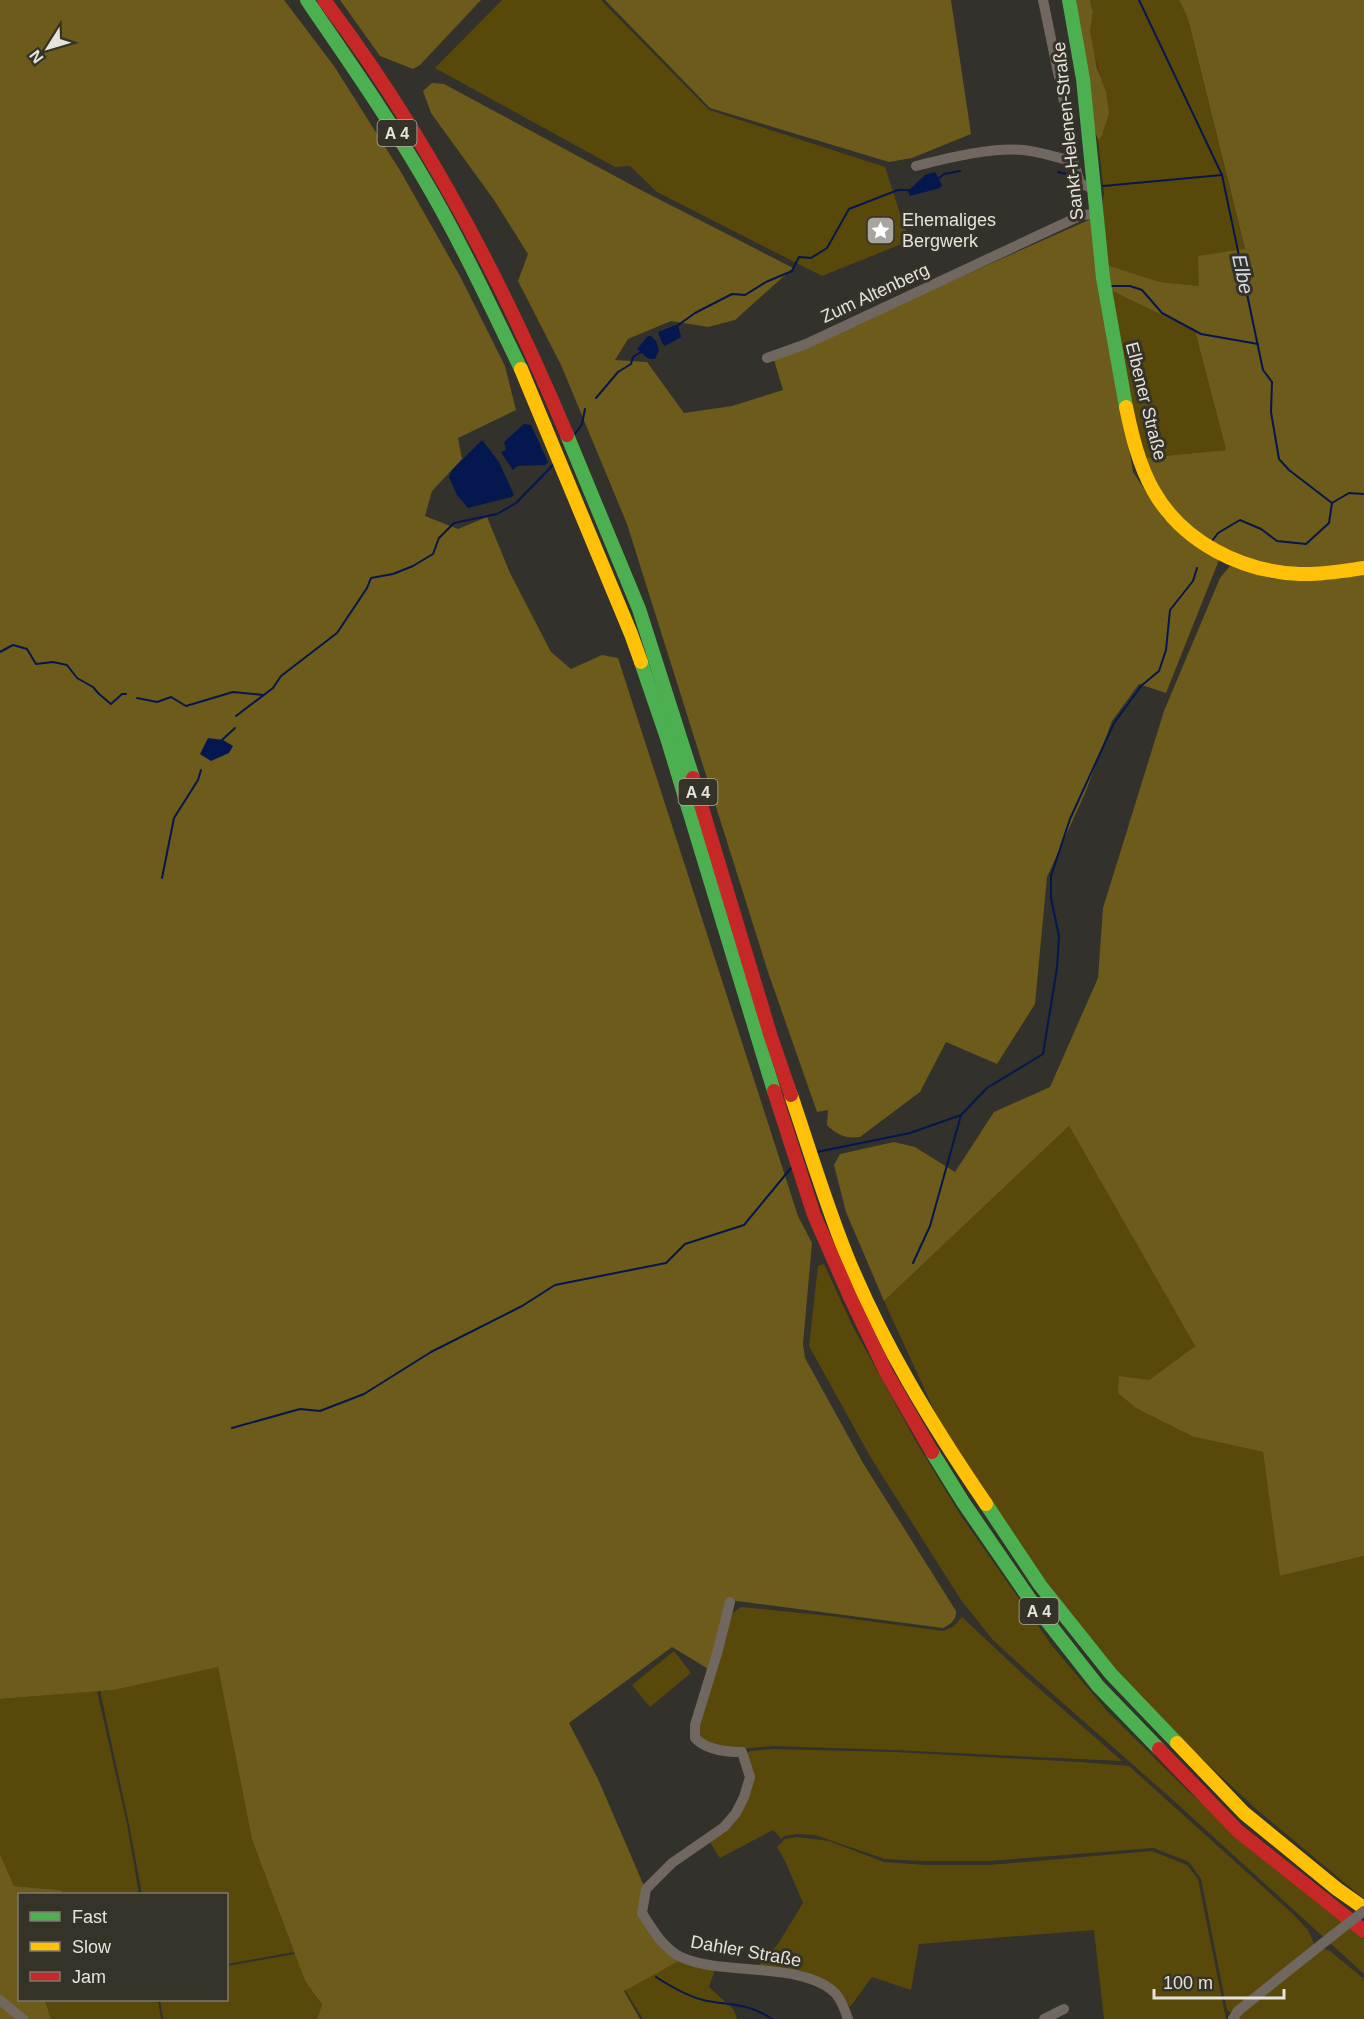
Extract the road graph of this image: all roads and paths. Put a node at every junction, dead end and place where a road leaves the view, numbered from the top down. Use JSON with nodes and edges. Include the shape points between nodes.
{"nodes":[{"id":1,"x":307,"y":0,"type":"edge"},
{"id":2,"x":324,"y":0,"type":"edge"},
{"id":3,"x":1043,"y":0,"type":"edge"},
{"id":4,"x":1069,"y":0,"type":"edge"},
{"id":5,"x":1074,"y":162,"type":"junction"},
{"id":6,"x":916,"y":166,"type":"dead end"},
{"id":7,"x":1093,"y":189,"type":"junction"},
{"id":8,"x":1095,"y":214,"type":"junction"},
{"id":9,"x":1101,"y":259,"type":"joint"},
{"id":10,"x":767,"y":358,"type":"dead end"},
{"id":11,"x":1364,"y":568,"type":"edge"},
{"id":12,"x":730,"y":1602,"type":"dead end"},
{"id":13,"x":1364,"y":1910,"type":"edge"},
{"id":14,"x":1364,"y":1931,"type":"edge"},
{"id":15,"x":0,"y":2000,"type":"edge"},
{"id":16,"x":1064,"y":2009,"type":"dead end"},
{"id":17,"x":23,"y":2019,"type":"edge"},
{"id":18,"x":848,"y":2019,"type":"edge"},
{"id":19,"x":1044,"y":2019,"type":"edge"},
{"id":20,"x":1233,"y":2019,"type":"edge"}],
"edges":[{"from":1,"to":14,"type":"main road","number":"A 4","via":[[387,118],[475,273],[525,378],[602,559],[667,738],[814,1215],[887,1374],[963,1502],[1029,1598],[1098,1686],[1238,1831]]},
{"from":2,"to":13,"type":"main road","number":"A 4","via":[[364,53],[423,148],[488,264],[544,380],[639,609],[771,1036],[830,1210],[846,1254],[907,1379],[947,1448],[1040,1585],[1111,1674],[1244,1813]]},
{"from":3,"to":5,"type":"street"},
{"from":4,"to":7,"type":"main road","name":"Sankt-Helenen-Straße","via":[[1082,60]]},
{"from":5,"to":6,"type":"street","via":[[1020,150],[964,155]]},
{"from":5,"to":7,"type":"street","via":[[1080,183]]},
{"from":7,"to":8,"type":"main road","name":"Sankt-Helenen-Straße"},
{"from":8,"to":9,"type":"main road","name":"Sankt-Helenen-Straße"},
{"from":8,"to":10,"type":"street","name":"Zum Altenberg","via":[[1082,214],[806,344]]},
{"from":9,"to":11,"type":"main road","name":"Elbener Straße","via":[[1113,342],[1135,443],[1150,484],[1173,518],[1213,550],[1254,568],[1302,574]]},
{"from":12,"to":18,"type":"street","name":"Dahler Straße","via":[[695,1725],[695,1738],[702,1745],[742,1752],[750,1777],[736,1813],[724,1827],[672,1863],[646,1889],[642,1913],[659,1939],[680,1957],[777,1972],[819,1983],[837,1995]]},
{"from":13,"to":20,"type":"street","bridge":true},
{"from":15,"to":17,"type":"street"},
{"from":16,"to":19,"type":"street"}]}
